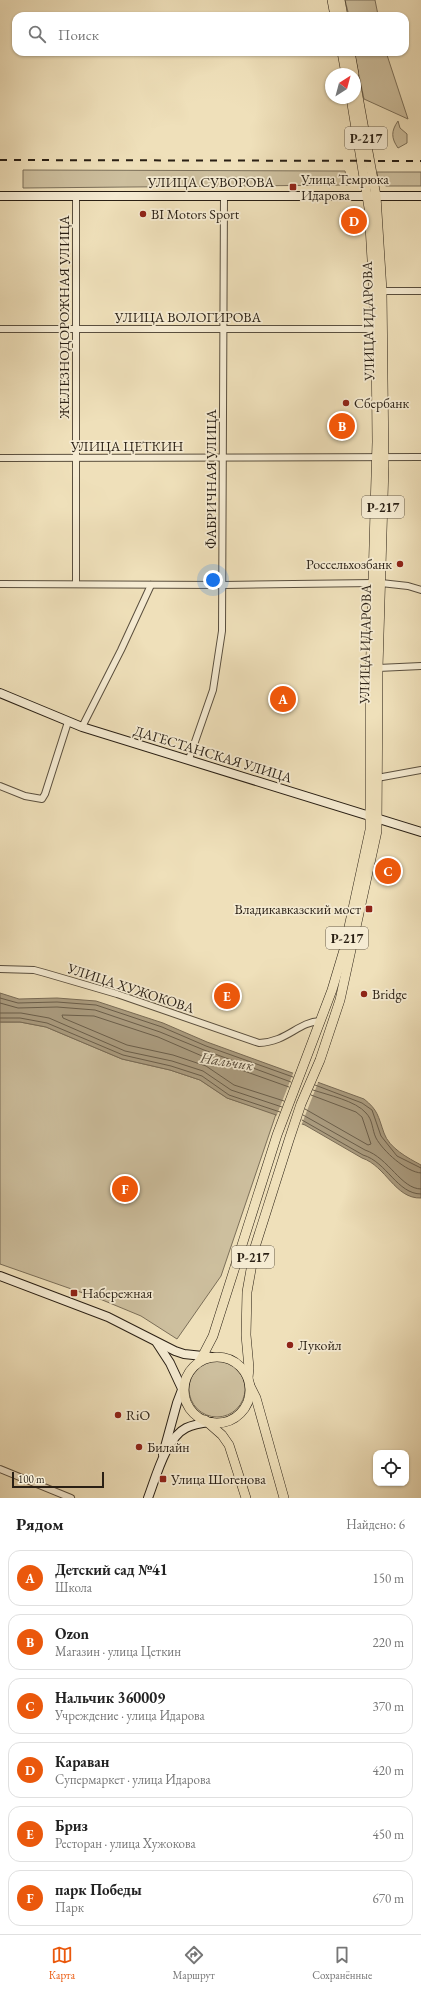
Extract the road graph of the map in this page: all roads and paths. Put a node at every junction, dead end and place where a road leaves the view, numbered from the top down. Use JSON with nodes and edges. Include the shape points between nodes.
{"nodes":[{"id":1,"x":332,"y":0,"type":"edge"},
{"id":2,"x":340,"y":0,"type":"edge"},
{"id":3,"x":334,"y":12,"type":"edge"},
{"id":4,"x":342,"y":12,"type":"edge"},
{"id":5,"x":343,"y":56,"type":"edge"},
{"id":6,"x":351,"y":56,"type":"edge"},
{"id":7,"x":345,"y":68,"type":"edge"},
{"id":8,"x":353,"y":68,"type":"edge"},
{"id":9,"x":352,"y":104,"type":"edge"},
{"id":10,"x":358,"y":104,"type":"edge"},
{"id":11,"x":76,"y":195,"type":"junction"},
{"id":12,"x":224,"y":195,"type":"junction"},
{"id":13,"x":0,"y":196,"type":"edge"},
{"id":14,"x":371,"y":196,"type":"junction"},
{"id":15,"x":421,"y":196,"type":"edge"},
{"id":16,"x":382,"y":291,"type":"junction"},
{"id":17,"x":421,"y":291,"type":"edge"},
{"id":18,"x":0,"y":329,"type":"edge"},
{"id":19,"x":77,"y":329,"type":"junction"},
{"id":20,"x":223,"y":329,"type":"junction"},
{"id":21,"x":376,"y":329,"type":"junction"},
{"id":22,"x":381,"y":456,"type":"junction"},
{"id":23,"x":421,"y":457,"type":"edge"},
{"id":24,"x":0,"y":458,"type":"edge"},
{"id":25,"x":74,"y":458,"type":"junction"},
{"id":26,"x":222,"y":458,"type":"junction"},
{"id":27,"x":76,"y":583,"type":"junction"},
{"id":28,"x":377,"y":583,"type":"junction"},
{"id":29,"x":0,"y":584,"type":"edge"},
{"id":30,"x":151,"y":585,"type":"junction"},
{"id":31,"x":223,"y":585,"type":"junction"},
{"id":32,"x":421,"y":590,"type":"edge"},
{"id":33,"x":421,"y":666,"type":"edge"},
{"id":34,"x":378,"y":668,"type":"junction"},
{"id":35,"x":0,"y":693,"type":"edge"},
{"id":36,"x":68,"y":722,"type":"junction"},
{"id":37,"x":82,"y":727,"type":"junction"},
{"id":38,"x":189,"y":759,"type":"junction"},
{"id":39,"x":421,"y":770,"type":"edge"},
{"id":40,"x":377,"y":778,"type":"junction"},
{"id":41,"x":0,"y":786,"type":"edge"},
{"id":42,"x":374,"y":818,"type":"junction"},
{"id":43,"x":421,"y":832,"type":"edge"},
{"id":44,"x":0,"y":969,"type":"edge"},
{"id":45,"x":320,"y":1021,"type":"junction"},
{"id":46,"x":0,"y":1276,"type":"edge"},
{"id":47,"x":157,"y":1343,"type":"junction"},
{"id":48,"x":205,"y":1358,"type":"junction"},
{"id":49,"x":249,"y":1382,"type":"junction"},
{"id":50,"x":184,"y":1389,"type":"junction"},
{"id":51,"x":207,"y":1421,"type":"junction"},
{"id":52,"x":163,"y":1459,"type":"junction"},
{"id":53,"x":0,"y":1469,"type":"edge"},
{"id":54,"x":71,"y":1498,"type":"edge"},
{"id":55,"x":148,"y":1498,"type":"edge"},
{"id":56,"x":246,"y":1498,"type":"edge"},
{"id":57,"x":284,"y":1498,"type":"edge"}],
"edges":[{"from":1,"to":3,"type":"main road"},
{"from":2,"to":4,"type":"main road"},
{"from":5,"to":7,"type":"main road"},
{"from":6,"to":8,"type":"main road"},
{"from":9,"to":14,"type":"main road","name":"УЛИЦА ИДАРОВА","number":"Р-217"},
{"from":10,"to":14,"type":"main road","name":"УЛИЦА ИДАРОВА","number":"Р-217"},
{"from":11,"to":12,"type":"street","name":"УЛИЦА СУВОРОВА"},
{"from":11,"to":13,"type":"street","name":"УЛИЦА СУВОРОВА"},
{"from":11,"to":19,"type":"street","name":"ЖЕЛЕЗНОДОРОЖНАЯ УЛИЦА"},
{"from":12,"to":14,"type":"street","name":"УЛИЦА СУВОРОВА"},
{"from":12,"to":20,"type":"street","name":"ФАБРИЧНАЯ УЛИЦА"},
{"from":14,"to":15,"type":"street","name":"УЛИЦА СУВОРОВА"},
{"from":14,"to":16,"type":"main road","name":"УЛИЦА ИДАРОВА","number":"Р-217"},
{"from":14,"to":21,"type":"main road","name":"УЛИЦА ИДАРОВА","number":"Р-217"},
{"from":16,"to":17,"type":"street"},
{"from":16,"to":22,"type":"main road","name":"УЛИЦА ИДАРОВА","number":"Р-217"},
{"from":18,"to":19,"type":"street","name":"УЛИЦА ВОЛОГИРОВА"},
{"from":19,"to":20,"type":"street","name":"УЛИЦА ВОЛОГИРОВА"},
{"from":19,"to":25,"type":"street","name":"ЖЕЛЕЗНОДОРОЖНАЯ УЛИЦА"},
{"from":20,"to":21,"type":"street","name":"УЛИЦА ВОЛОГИРОВА"},
{"from":20,"to":26,"type":"street","name":"ФАБРИЧНАЯ УЛИЦА"},
{"from":21,"to":22,"type":"main road","name":"УЛИЦА ИДАРОВА","number":"Р-217"},
{"from":22,"to":23,"type":"street","name":"УЛИЦА ЦЕТКИН"},
{"from":22,"to":26,"type":"street","name":"УЛИЦА ЦЕТКИН"},
{"from":22,"to":28,"type":"main road","name":"УЛИЦА ИДАРОВА","number":"Р-217"},
{"from":24,"to":25,"type":"street","name":"УЛИЦА ЦЕТКИН"},
{"from":25,"to":26,"type":"street","name":"УЛИЦА ЦЕТКИН"},
{"from":25,"to":27,"type":"street","name":"ЖЕЛЕЗНОДОРОЖНАЯ УЛИЦА"},
{"from":26,"to":31,"type":"street","name":"ФАБРИЧНАЯ УЛИЦА"},
{"from":27,"to":29,"type":"street"},
{"from":27,"to":30,"type":"street"},
{"from":28,"to":31,"type":"street"},
{"from":28,"to":32,"type":"street"},
{"from":28,"to":34,"type":"main road","name":"УЛИЦА ИДАРОВА","number":"Р-217"},
{"from":28,"to":42,"type":"main road","name":"УЛИЦА ИДАРОВА","number":"Р-217","via":[[370,684]]},
{"from":30,"to":31,"type":"street"},
{"from":30,"to":37,"type":"street"},
{"from":31,"to":38,"type":"street","name":"ФАБРИЧНАЯ УЛИЦА","via":[[222,631],[213,690]]},
{"from":33,"to":34,"type":"street"},
{"from":34,"to":40,"type":"main road","name":"УЛИЦА ИДАРОВА","number":"Р-217"},
{"from":35,"to":36,"type":"street","name":"ДАГЕСТАНСКАЯ УЛИЦА"},
{"from":36,"to":37,"type":"street","name":"ДАГЕСТАНСКАЯ УЛИЦА"},
{"from":36,"to":41,"type":"street","via":[[42,799],[25,796]]},
{"from":37,"to":38,"type":"street","name":"ДАГЕСТАНСКАЯ УЛИЦА"},
{"from":38,"to":42,"type":"street","name":"ДАГЕСТАНСКАЯ УЛИЦА"},
{"from":39,"to":40,"type":"street"},
{"from":40,"to":42,"type":"main road","name":"УЛИЦА ИДАРОВА","number":"Р-217"},
{"from":42,"to":43,"type":"street","name":"ДАГЕСТАНСКАЯ УЛИЦА"},
{"from":42,"to":45,"type":"main road","name":"УЛИЦА ИДАРОВА","number":"Р-217","via":[[344,950]]},
{"from":42,"to":49,"type":"main road","name":"УЛИЦА ИДАРОВА","number":"Р-217","via":[[374,852],[346,977],[320,1060],[289,1140],[248,1278],[246,1326]]},
{"from":44,"to":45,"type":"street","name":"УЛИЦА ХУЖОКОВА","via":[[34,970],[45,973],[117,994],[259,1043],[276,1040],[306,1024]]},
{"from":45,"to":48,"type":"main road","name":"УЛИЦА ИДАРОВА","number":"Р-217","via":[[277,1135]]},
{"from":46,"to":47,"type":"street","via":[[108,1317]]},
{"from":47,"to":48,"type":"street","via":[[184,1354]]},
{"from":47,"to":50,"type":"street"},
{"from":48,"to":49,"type":"main road","number":"Р-217","via":[[219,1357],[233,1361],[244,1372]]},
{"from":48,"to":50,"type":"main road","number":"Р-217","via":[[189,1372]]},
{"from":49,"to":51,"type":"main road","number":"Р-217","via":[[247,1403],[239,1413],[228,1421]]},
{"from":49,"to":57,"type":"main road","number":"Р-217","via":[[256,1398]]},
{"from":50,"to":51,"type":"main road","via":[[193,1412]]},
{"from":50,"to":52,"type":"street","via":[[164,1448]]},
{"from":51,"to":52,"type":"street","via":[[179,1432]]},
{"from":51,"to":56,"type":"main road","via":[[229,1445]]},
{"from":52,"to":55,"type":"street"},
{"from":53,"to":54,"type":"street"}]}
